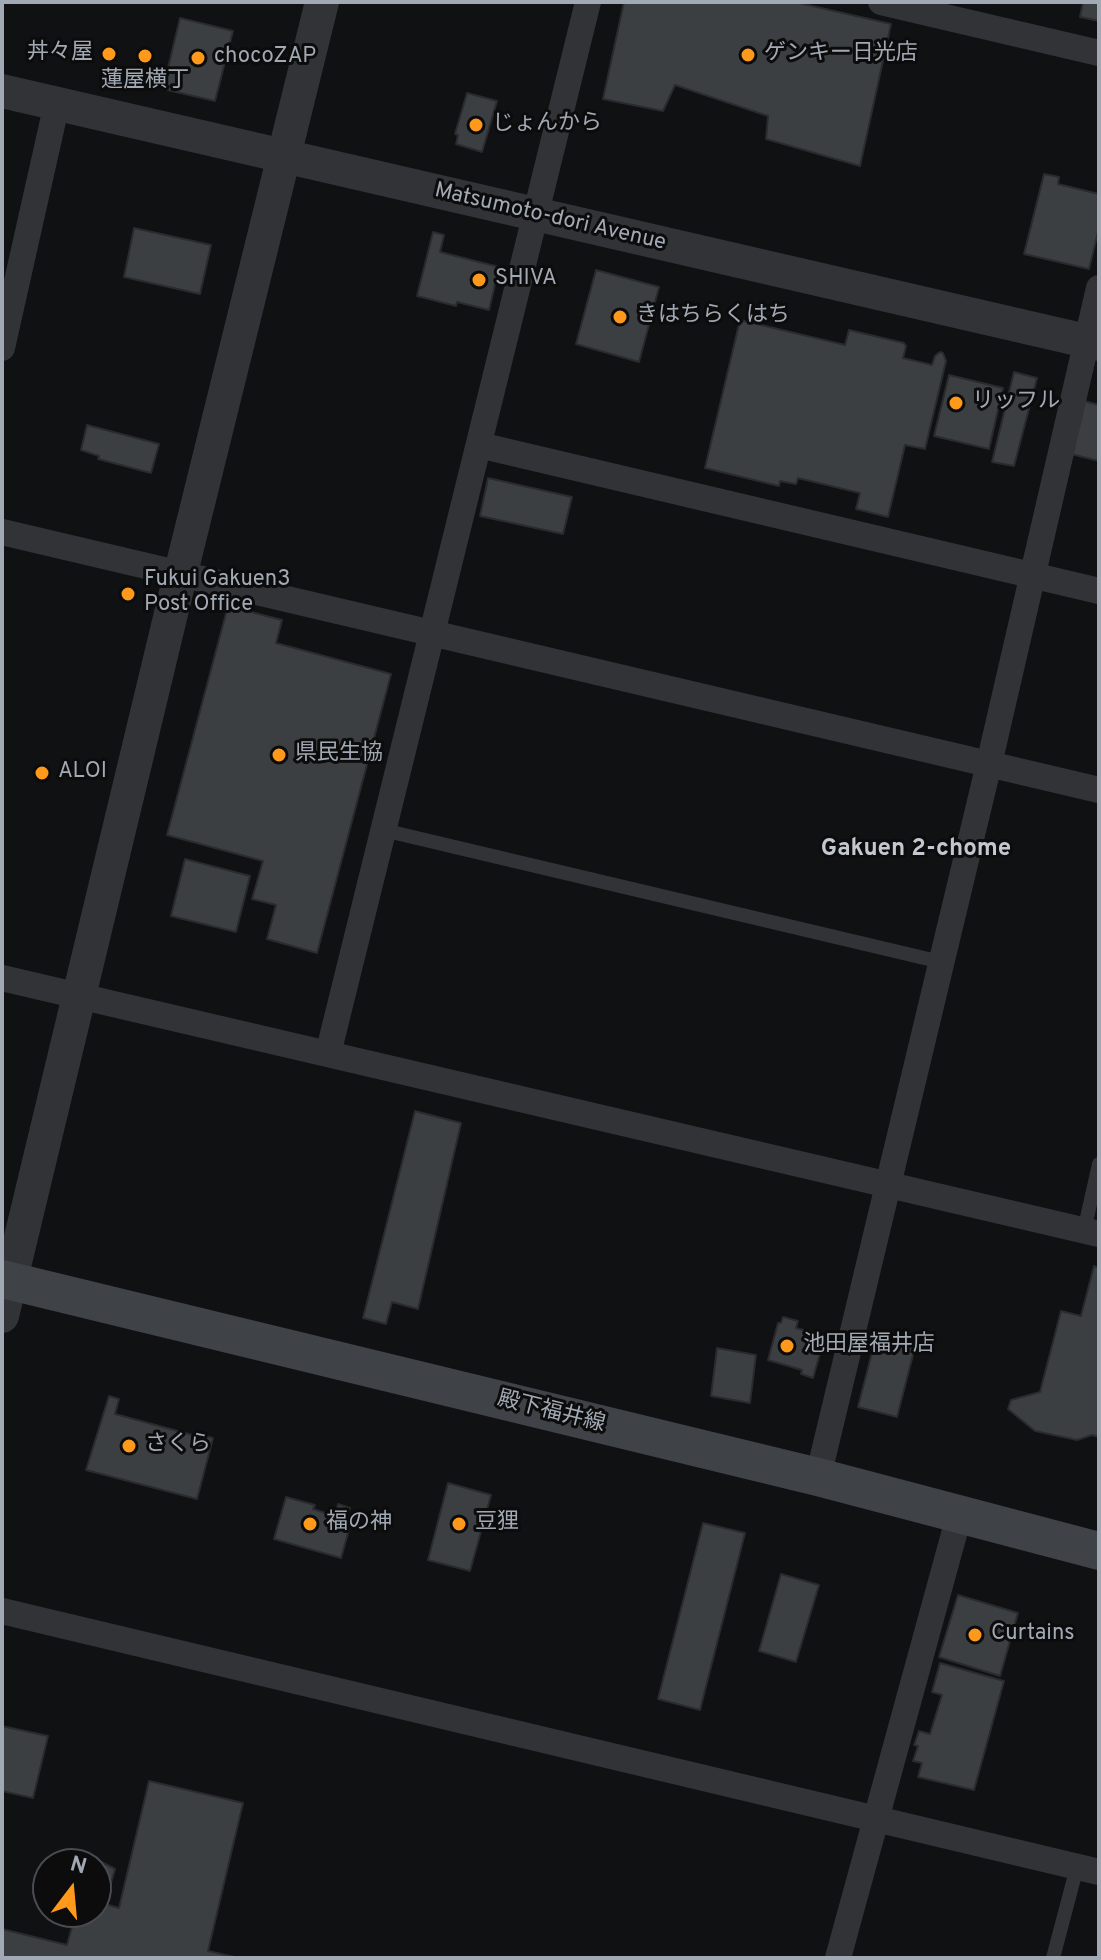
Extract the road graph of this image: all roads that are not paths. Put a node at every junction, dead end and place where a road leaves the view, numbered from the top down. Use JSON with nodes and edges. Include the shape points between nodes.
{"nodes":[{"id":1,"x":322,"y":2,"type":"edge"},
{"id":2,"x":588,"y":2,"type":"edge"},
{"id":3,"x":881,"y":2,"type":"edge"},
{"id":4,"x":1099,"y":53,"type":"edge"},
{"id":5,"x":2,"y":91,"type":"edge"},
{"id":6,"x":57,"y":103,"type":"junction"},
{"id":7,"x":284,"y":157,"type":"junction"},
{"id":8,"x":536,"y":214,"type":"junction"},
{"id":9,"x":1099,"y":288,"type":"edge"},
{"id":10,"x":1093,"y":342,"type":"edge"},
{"id":11,"x":2,"y":348,"type":"edge"},
{"id":12,"x":479,"y":445,"type":"junction"},
{"id":13,"x":2,"y":532,"type":"edge"},
{"id":14,"x":181,"y":572,"type":"junction"},
{"id":15,"x":1032,"y":576,"type":"junction"},
{"id":16,"x":1099,"y":591,"type":"edge"},
{"id":17,"x":432,"y":632,"type":"junction"},
{"id":18,"x":989,"y":764,"type":"junction"},
{"id":19,"x":1099,"y":790,"type":"edge"},
{"id":20,"x":383,"y":830,"type":"junction"},
{"id":21,"x":941,"y":962,"type":"junction"},
{"id":22,"x":2,"y":978,"type":"edge"},
{"id":23,"x":79,"y":996,"type":"junction"},
{"id":24,"x":328,"y":1054,"type":"junction"},
{"id":25,"x":1099,"y":1164,"type":"edge"},
{"id":26,"x":888,"y":1185,"type":"junction"},
{"id":27,"x":1091,"y":1233,"type":"edge"},
{"id":28,"x":5,"y":1292,"type":"edge"},
{"id":29,"x":818,"y":1477,"type":"junction"},
{"id":30,"x":959,"y":1516,"type":"junction"},
{"id":31,"x":1099,"y":1551,"type":"edge"},
{"id":32,"x":2,"y":1611,"type":"edge"},
{"id":33,"x":875,"y":1821,"type":"junction"},
{"id":34,"x":1088,"y":1870,"type":"edge"},
{"id":35,"x":838,"y":1958,"type":"edge"},
{"id":36,"x":1053,"y":1958,"type":"edge"}],
"edges":[{"from":1,"to":7,"type":"street"},
{"from":2,"to":8,"type":"street"},
{"from":3,"to":4,"type":"street"},
{"from":5,"to":6,"type":"street","name":"Matsumoto-dori Avenue"},
{"from":6,"to":7,"type":"street","name":"Matsumoto-dori Avenue"},
{"from":6,"to":11,"type":"street"},
{"from":7,"to":8,"type":"street","name":"Matsumoto-dori Avenue"},
{"from":7,"to":14,"type":"street"},
{"from":8,"to":10,"type":"street","name":"Matsumoto-dori Avenue"},
{"from":8,"to":12,"type":"street"},
{"from":9,"to":10,"type":"street"},
{"from":10,"to":15,"type":"street"},
{"from":12,"to":15,"type":"street"},
{"from":12,"to":17,"type":"street"},
{"from":13,"to":14,"type":"street"},
{"from":14,"to":17,"type":"street"},
{"from":14,"to":23,"type":"street"},
{"from":15,"to":16,"type":"street"},
{"from":15,"to":18,"type":"street"},
{"from":17,"to":18,"type":"street"},
{"from":17,"to":20,"type":"street"},
{"from":18,"to":19,"type":"street"},
{"from":18,"to":21,"type":"street"},
{"from":20,"to":21,"type":"lane"},
{"from":20,"to":24,"type":"street"},
{"from":21,"to":26,"type":"street"},
{"from":22,"to":23,"type":"street"},
{"from":23,"to":24,"type":"street"},
{"from":23,"to":28,"type":"street"},
{"from":24,"to":26,"type":"street"},
{"from":25,"to":27,"type":"lane"},
{"from":26,"to":27,"type":"street"},
{"from":26,"to":29,"type":"street"},
{"from":28,"to":29,"type":"main road","name":"殿下福井線"},
{"from":29,"to":30,"type":"main road","name":"殿下福井線"},
{"from":30,"to":31,"type":"main road","name":"殿下福井線"},
{"from":30,"to":33,"type":"street"},
{"from":32,"to":33,"type":"street"},
{"from":33,"to":34,"type":"street"},
{"from":33,"to":35,"type":"street"},
{"from":34,"to":36,"type":"lane"}]}
